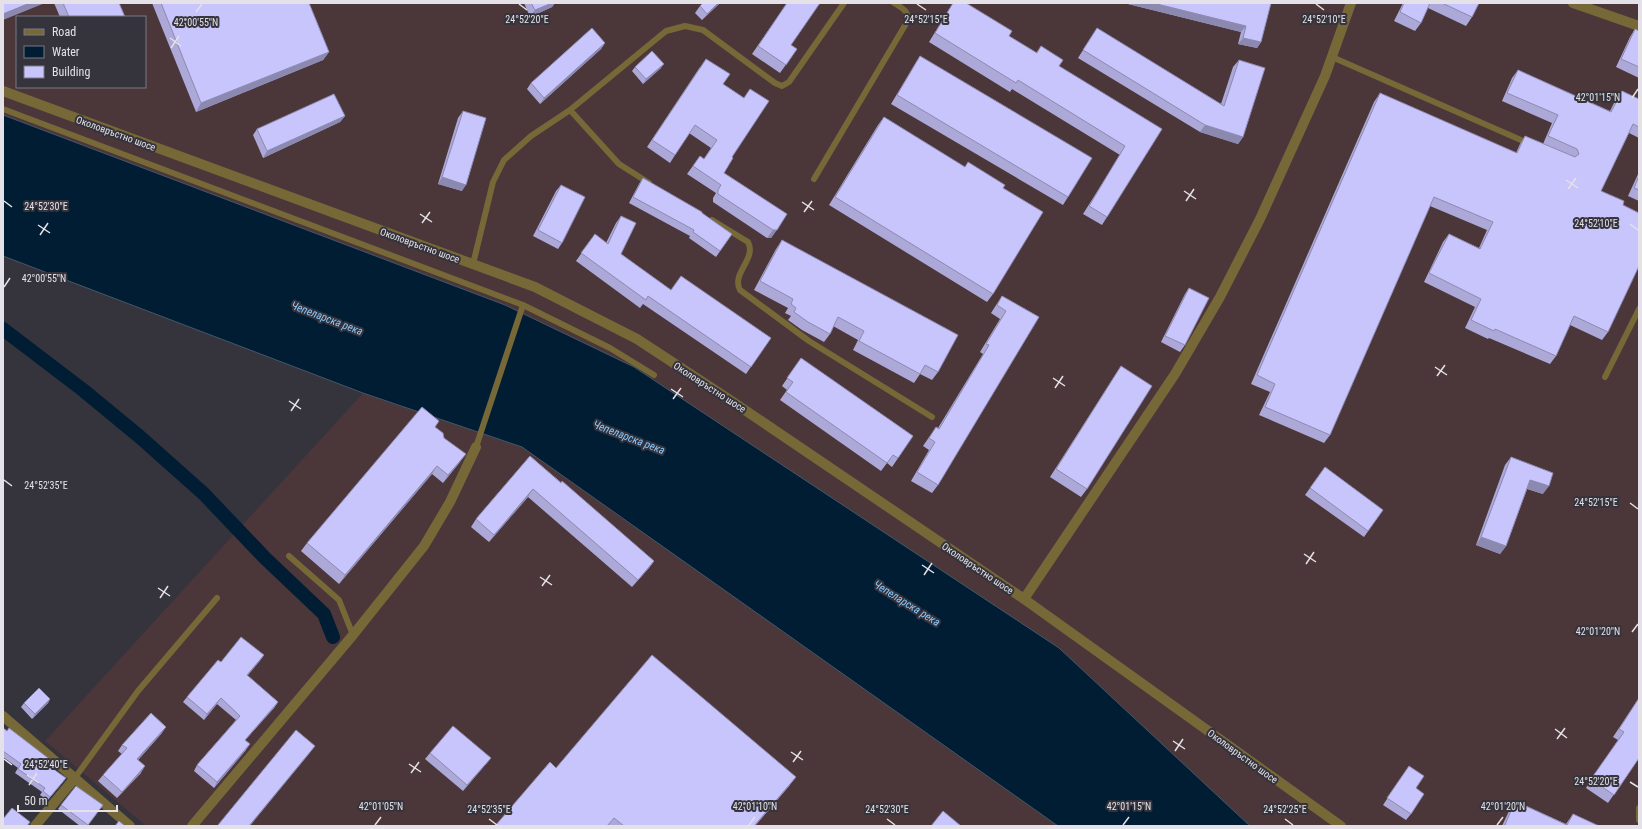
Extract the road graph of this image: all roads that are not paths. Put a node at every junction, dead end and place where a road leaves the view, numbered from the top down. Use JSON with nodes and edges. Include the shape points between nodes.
{"nodes":[{"id":1,"x":844,"y":3,"type":"edge"},
{"id":2,"x":894,"y":3,"type":"edge"},
{"id":3,"x":1351,"y":3,"type":"edge"},
{"id":4,"x":1573,"y":3,"type":"edge"},
{"id":5,"x":1639,"y":26,"type":"edge"},
{"id":6,"x":1332,"y":57,"type":"junction"},
{"id":7,"x":3,"y":92,"type":"edge"},
{"id":8,"x":3,"y":109,"type":"edge"},
{"id":9,"x":570,"y":110,"type":"junction"},
{"id":10,"x":1533,"y":146,"type":"edge"},
{"id":11,"x":814,"y":179,"type":"dead end"},
{"id":12,"x":653,"y":185,"type":"edge"},
{"id":13,"x":707,"y":217,"type":"edge"},
{"id":14,"x":473,"y":264,"type":"junction"},
{"id":15,"x":523,"y":305,"type":"junction"},
{"id":16,"x":1639,"y":309,"type":"edge"},
{"id":17,"x":654,"y":375,"type":"dead end"},
{"id":18,"x":1605,"y":377,"type":"dead end"},
{"id":19,"x":932,"y":417,"type":"dead end"},
{"id":20,"x":476,"y":447,"type":"joint"},
{"id":21,"x":289,"y":556,"type":"dead end"},
{"id":22,"x":217,"y":598,"type":"dead end"},
{"id":23,"x":1024,"y":599,"type":"junction"},
{"id":24,"x":353,"y":635,"type":"junction"},
{"id":25,"x":3,"y":716,"type":"edge"},
{"id":26,"x":74,"y":779,"type":"junction"},
{"id":27,"x":1639,"y":808,"type":"edge"},
{"id":28,"x":1639,"y":820,"type":"edge"},
{"id":29,"x":35,"y":826,"type":"edge"},
{"id":30,"x":130,"y":826,"type":"edge"},
{"id":31,"x":192,"y":826,"type":"edge"},
{"id":32,"x":1341,"y":826,"type":"edge"}],
"edges":[{"from":1,"to":9,"type":"lane","via":[[788,82],[782,86],[703,30],[685,26],[666,31]]},
{"from":2,"to":11,"type":"lane","via":[[906,11],[909,16],[907,22]]},
{"from":3,"to":6,"type":"street"},
{"from":4,"to":5,"type":"street"},
{"from":6,"to":10,"type":"lane"},
{"from":6,"to":23,"type":"street","via":[[1260,219],[1220,297],[1175,374]]},
{"from":7,"to":14,"type":"street","name":"Околовръстно шосе"},
{"from":8,"to":15,"type":"lane"},
{"from":9,"to":12,"type":"lane","via":[[619,164]]},
{"from":9,"to":14,"type":"lane","via":[[531,136],[504,160],[493,182]]},
{"from":13,"to":19,"type":"lane","via":[[748,242],[750,253],[738,279],[740,290],[809,340]]},
{"from":14,"to":23,"type":"street","name":"Околовръстно шосе","via":[[535,287],[637,339]]},
{"from":15,"to":17,"type":"lane","via":[[610,348]]},
{"from":15,"to":20,"type":"lane"},
{"from":16,"to":18,"type":"lane"},
{"from":20,"to":24,"type":"street","via":[[466,461],[450,502],[424,546]]},
{"from":21,"to":24,"type":"lane","via":[[339,600]]},
{"from":22,"to":26,"type":"lane","via":[[138,691]]},
{"from":23,"to":32,"type":"street","name":"Околовръстно шосе"},
{"from":24,"to":31,"type":"street"},
{"from":25,"to":26,"type":"street"},
{"from":26,"to":29,"type":"street"},
{"from":26,"to":30,"type":"street"},
{"from":27,"to":28,"type":"lane"}]}
